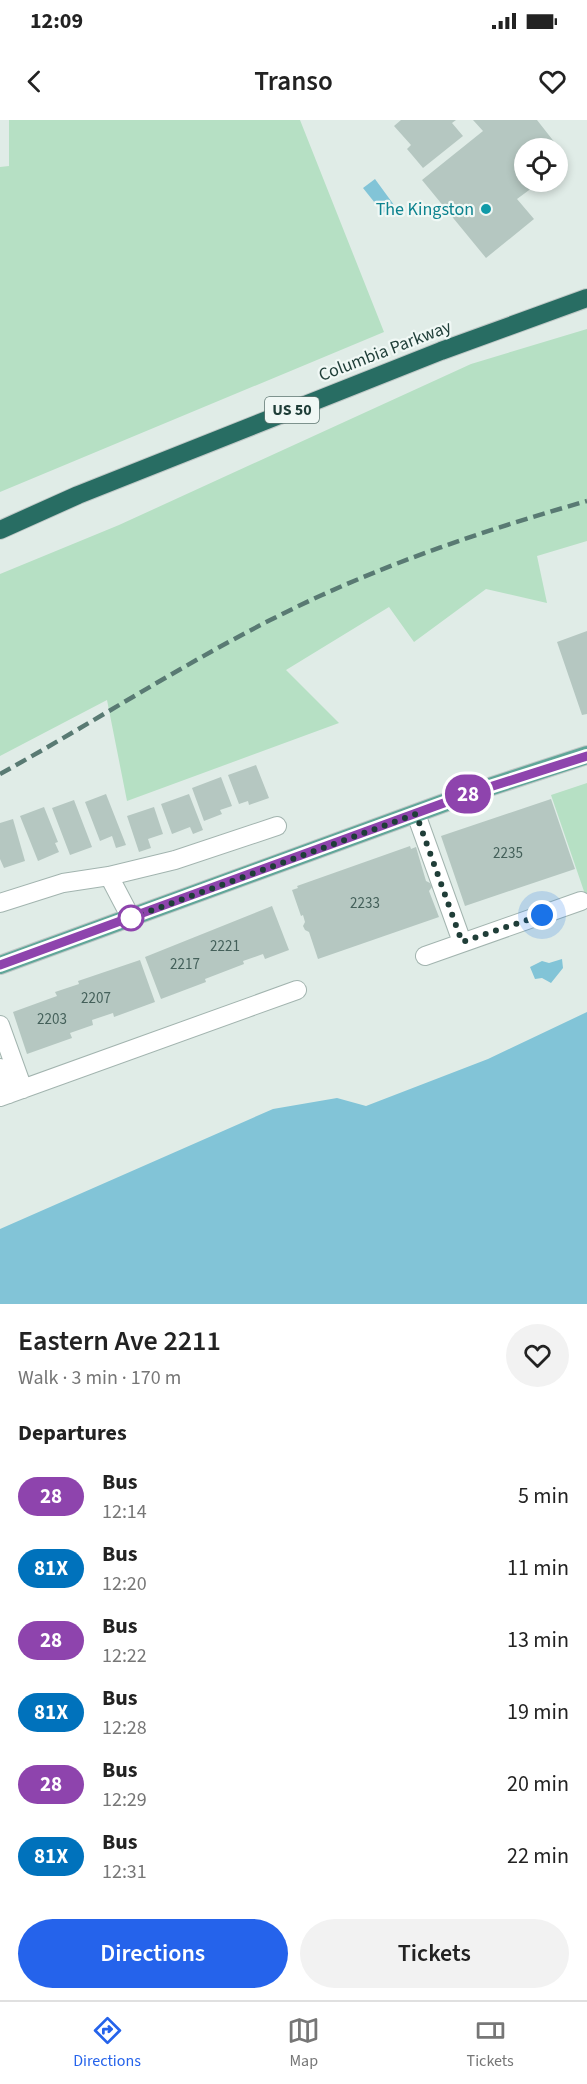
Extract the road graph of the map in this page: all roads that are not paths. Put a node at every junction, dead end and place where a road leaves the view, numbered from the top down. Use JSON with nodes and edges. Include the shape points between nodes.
{"nodes":[{"id":1,"x":587,"y":298,"type":"edge"},
{"id":2,"x":0,"y":530,"type":"edge"},
{"id":3,"x":587,"y":756,"type":"edge"},
{"id":4,"x":416,"y":814,"type":"junction"},
{"id":5,"x":277,"y":826,"type":"dead end"},
{"id":6,"x":109,"y":876,"type":"junction"},
{"id":7,"x":581,"y":901,"type":"dead end"},
{"id":8,"x":0,"y":903,"type":"edge"},
{"id":9,"x":130,"y":918,"type":"junction"},
{"id":10,"x":462,"y":942,"type":"junction"},
{"id":11,"x":425,"y":956,"type":"dead end"},
{"id":12,"x":0,"y":965,"type":"edge"},
{"id":13,"x":297,"y":990,"type":"dead end"},
{"id":14,"x":0,"y":1025,"type":"edge"},
{"id":15,"x":0,"y":1068,"type":"edge"},
{"id":16,"x":10,"y":1094,"type":"edge"}],
"edges":[{"from":1,"to":2,"type":"highway","name":"Columbia Parkway","number":"US 50","via":[[430,355],[78,495]]},
{"from":3,"to":4,"type":"main road"},
{"from":4,"to":9,"type":"main road"},
{"from":4,"to":10,"type":"lane"},
{"from":5,"to":6,"type":"lane","via":[[175,860]]},
{"from":6,"to":8,"type":"lane","via":[[63,883]]},
{"from":6,"to":9,"type":"lane"},
{"from":7,"to":10,"type":"lane"},
{"from":9,"to":12,"type":"main road"},
{"from":10,"to":11,"type":"lane"},
{"from":13,"to":16,"type":"lane"},
{"from":14,"to":16,"type":"lane"},
{"from":15,"to":16,"type":"lane"}]}
